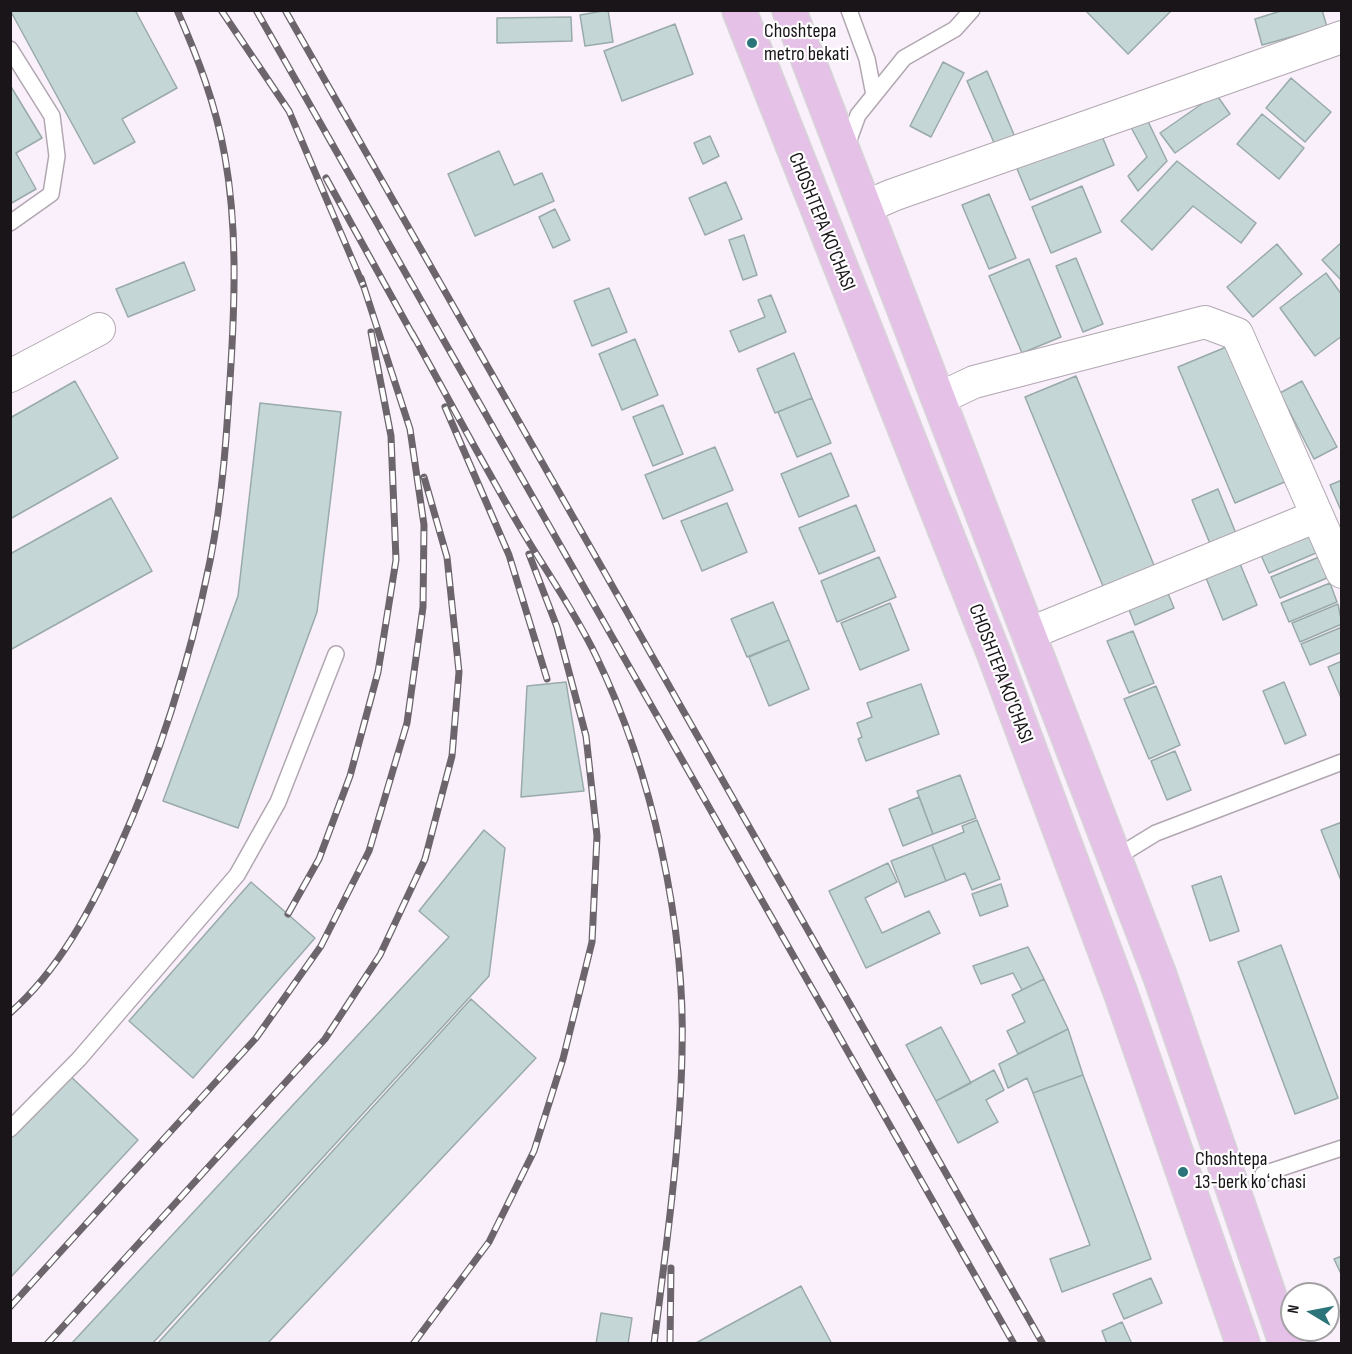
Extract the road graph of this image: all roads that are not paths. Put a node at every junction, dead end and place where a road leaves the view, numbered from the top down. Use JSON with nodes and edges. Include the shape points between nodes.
{"nodes":[{"id":1,"x":740,"y":10,"type":"edge"},
{"id":2,"x":789,"y":10,"type":"edge"},
{"id":3,"x":849,"y":10,"type":"edge"},
{"id":4,"x":972,"y":10,"type":"edge"},
{"id":5,"x":1341,"y":37,"type":"edge"},
{"id":6,"x":10,"y":49,"type":"edge"},
{"id":7,"x":874,"y":95,"type":"junction"},
{"id":8,"x":843,"y":155,"type":"junction"},
{"id":9,"x":865,"y":207,"type":"junction"},
{"id":10,"x":10,"y":223,"type":"edge"},
{"id":11,"x":99,"y":329,"type":"dead end"},
{"id":12,"x":10,"y":376,"type":"edge"},
{"id":13,"x":938,"y":399,"type":"junction"},
{"id":14,"x":1317,"y":516,"type":"junction"},
{"id":15,"x":1341,"y":572,"type":"edge"},
{"id":16,"x":1028,"y":634,"type":"junction"},
{"id":17,"x":336,"y":654,"type":"dead end"},
{"id":18,"x":1341,"y":762,"type":"edge"},
{"id":19,"x":1115,"y":858,"type":"junction"},
{"id":20,"x":10,"y":1129,"type":"edge"},
{"id":21,"x":1341,"y":1148,"type":"edge"},
{"id":22,"x":1263,"y":1174,"type":"dead end"},
{"id":23,"x":1243,"y":1344,"type":"edge"},
{"id":24,"x":1286,"y":1344,"type":"edge"}],
"edges":[{"from":1,"to":23,"type":"main road","name":"CHOSHTEPA KO'CHASI","via":[[998,665],[1121,994]]},
{"from":2,"to":8,"type":"main road","name":"CHOSHTEPA KO'CHASI"},
{"from":3,"to":7,"type":"lane","via":[[867,59]]},
{"from":4,"to":7,"type":"lane","via":[[955,29],[904,58]]},
{"from":5,"to":9,"type":"street"},
{"from":6,"to":10,"type":"lane","via":[[52,116],[57,156],[51,194]]},
{"from":7,"to":8,"type":"lane","via":[[858,115]]},
{"from":8,"to":9,"type":"main road","name":"CHOSHTEPA KO'CHASI"},
{"from":9,"to":13,"type":"main road","name":"CHOSHTEPA KO'CHASI"},
{"from":11,"to":12,"type":"street"},
{"from":13,"to":14,"type":"street","via":[[974,382],[1205,322],[1238,334]]},
{"from":13,"to":16,"type":"main road","name":"CHOSHTEPA KO'CHASI"},
{"from":14,"to":15,"type":"street"},
{"from":14,"to":16,"type":"street"},
{"from":16,"to":19,"type":"main road","name":"CHOSHTEPA KO'CHASI"},
{"from":17,"to":20,"type":"lane","via":[[278,802],[237,875],[78,1059]]},
{"from":18,"to":19,"type":"lane","via":[[1156,834]]},
{"from":19,"to":24,"type":"main road","name":"CHOSHTEPA KO'CHASI","via":[[1160,976]]},
{"from":21,"to":22,"type":"lane"}]}
